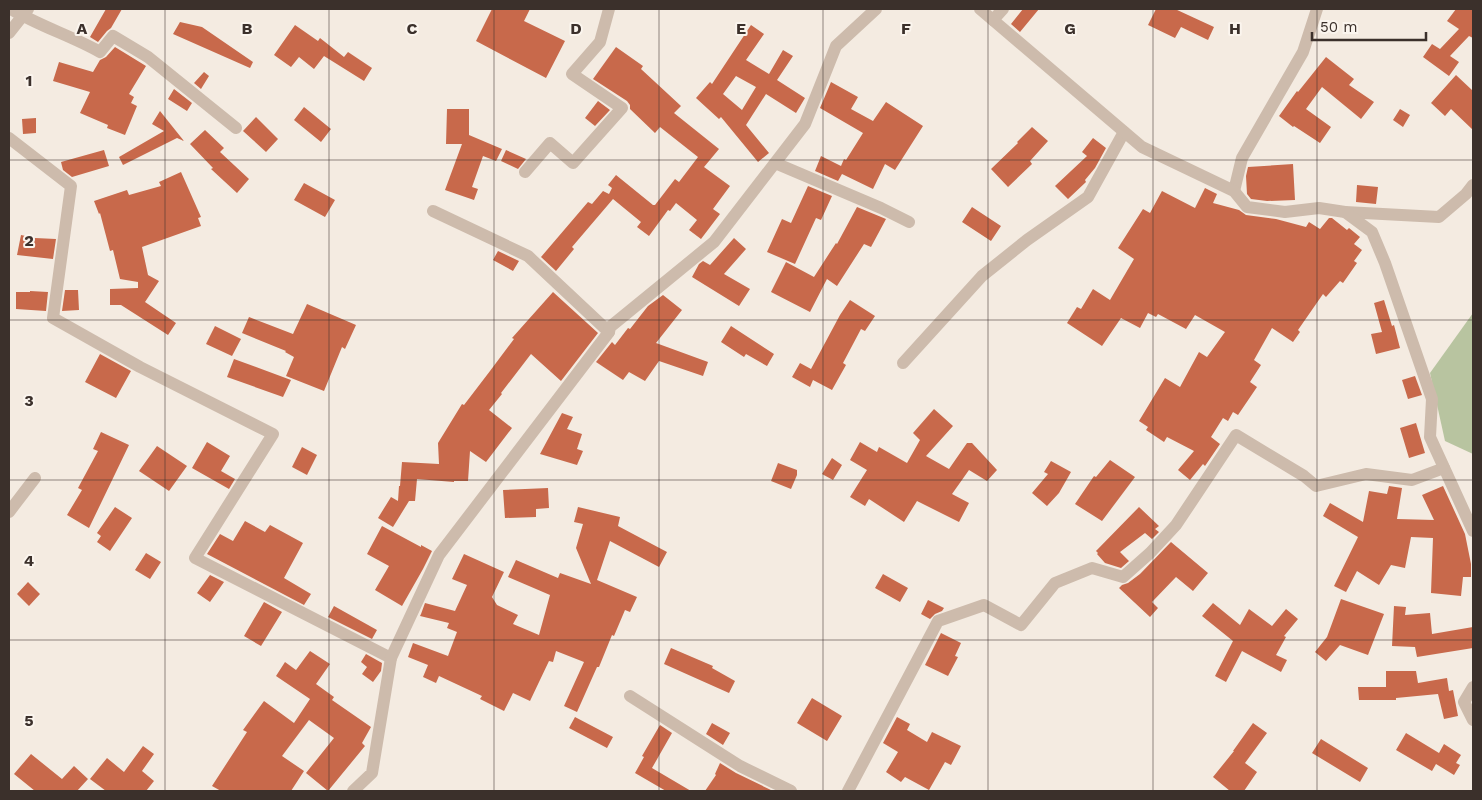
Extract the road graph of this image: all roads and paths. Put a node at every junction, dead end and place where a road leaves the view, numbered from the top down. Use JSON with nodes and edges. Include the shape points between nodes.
{"nodes":[{"id":1,"x":11,"y":9,"type":"edge"},
{"id":2,"x":610,"y":9,"type":"edge"},
{"id":3,"x":876,"y":9,"type":"edge"},
{"id":4,"x":980,"y":9,"type":"edge"},
{"id":5,"x":1003,"y":9,"type":"edge"},
{"id":6,"x":1317,"y":9,"type":"edge"},
{"id":7,"x":25,"y":12,"type":"edge"},
{"id":8,"x":993,"y":20,"type":"junction"},
{"id":9,"x":9,"y":33,"type":"edge"},
{"id":10,"x":236,"y":128,"type":"dead end"},
{"id":11,"x":1124,"y":132,"type":"junction"},
{"id":12,"x":9,"y":138,"type":"edge"},
{"id":13,"x":775,"y":163,"type":"junction"},
{"id":14,"x":525,"y":172,"type":"dead end"},
{"id":15,"x":1473,"y":185,"type":"edge"},
{"id":16,"x":1234,"y":191,"type":"junction"},
{"id":17,"x":433,"y":211,"type":"dead end"},
{"id":18,"x":1345,"y":212,"type":"junction"},
{"id":19,"x":909,"y":222,"type":"dead end"},
{"id":20,"x":609,"y":332,"type":"junction"},
{"id":21,"x":903,"y":363,"type":"dead end"},
{"id":22,"x":1444,"y":468,"type":"junction"},
{"id":23,"x":35,"y":478,"type":"dead end"},
{"id":24,"x":9,"y":512,"type":"edge"},
{"id":25,"x":1473,"y":531,"type":"edge"},
{"id":26,"x":391,"y":658,"type":"junction"},
{"id":27,"x":1473,"y":687,"type":"edge"},
{"id":28,"x":630,"y":696,"type":"dead end"},
{"id":29,"x":1473,"y":720,"type":"edge"},
{"id":30,"x":353,"y":791,"type":"edge"},
{"id":31,"x":791,"y":791,"type":"edge"},
{"id":32,"x":848,"y":791,"type":"edge"}],
"edges":[{"from":1,"to":7,"type":"street"},
{"from":2,"to":14,"type":"street","via":[[600,42],[572,74],[622,108],[573,163],[550,143]]},
{"from":3,"to":13,"type":"street","via":[[836,46],[805,124]]},
{"from":4,"to":8,"type":"street"},
{"from":5,"to":8,"type":"street"},
{"from":6,"to":16,"type":"street","via":[[1302,52],[1242,158]]},
{"from":7,"to":9,"type":"street"},
{"from":7,"to":10,"type":"street","via":[[100,52],[113,36],[148,58]]},
{"from":8,"to":11,"type":"street"},
{"from":11,"to":16,"type":"street","via":[[1142,147]]},
{"from":11,"to":21,"type":"street","via":[[1088,197],[982,276]]},
{"from":12,"to":26,"type":"street","via":[[71,186],[53,318],[140,367],[273,434],[195,558]]},
{"from":13,"to":19,"type":"street"},
{"from":13,"to":20,"type":"street","via":[[714,242],[610,327]]},
{"from":15,"to":18,"type":"street","via":[[1439,217]]},
{"from":16,"to":18,"type":"street","via":[[1247,207],[1285,212],[1319,208]]},
{"from":17,"to":20,"type":"street","via":[[528,256]]},
{"from":18,"to":22,"type":"street","via":[[1372,232],[1385,263],[1432,398],[1430,437]]},
{"from":20,"to":26,"type":"street","via":[[439,555]]},
{"from":22,"to":25,"type":"street"},
{"from":22,"to":32,"type":"street","via":[[1412,480],[1366,474],[1316,486],[1236,435],[1176,525],[1123,577],[1092,568],[1055,583],[1021,624],[984,605],[938,621]]},
{"from":23,"to":24,"type":"street"},
{"from":26,"to":30,"type":"street","via":[[372,774]]},
{"from":27,"to":29,"type":"street","via":[[1464,702]]},
{"from":28,"to":31,"type":"street","via":[[740,766]]}]}
